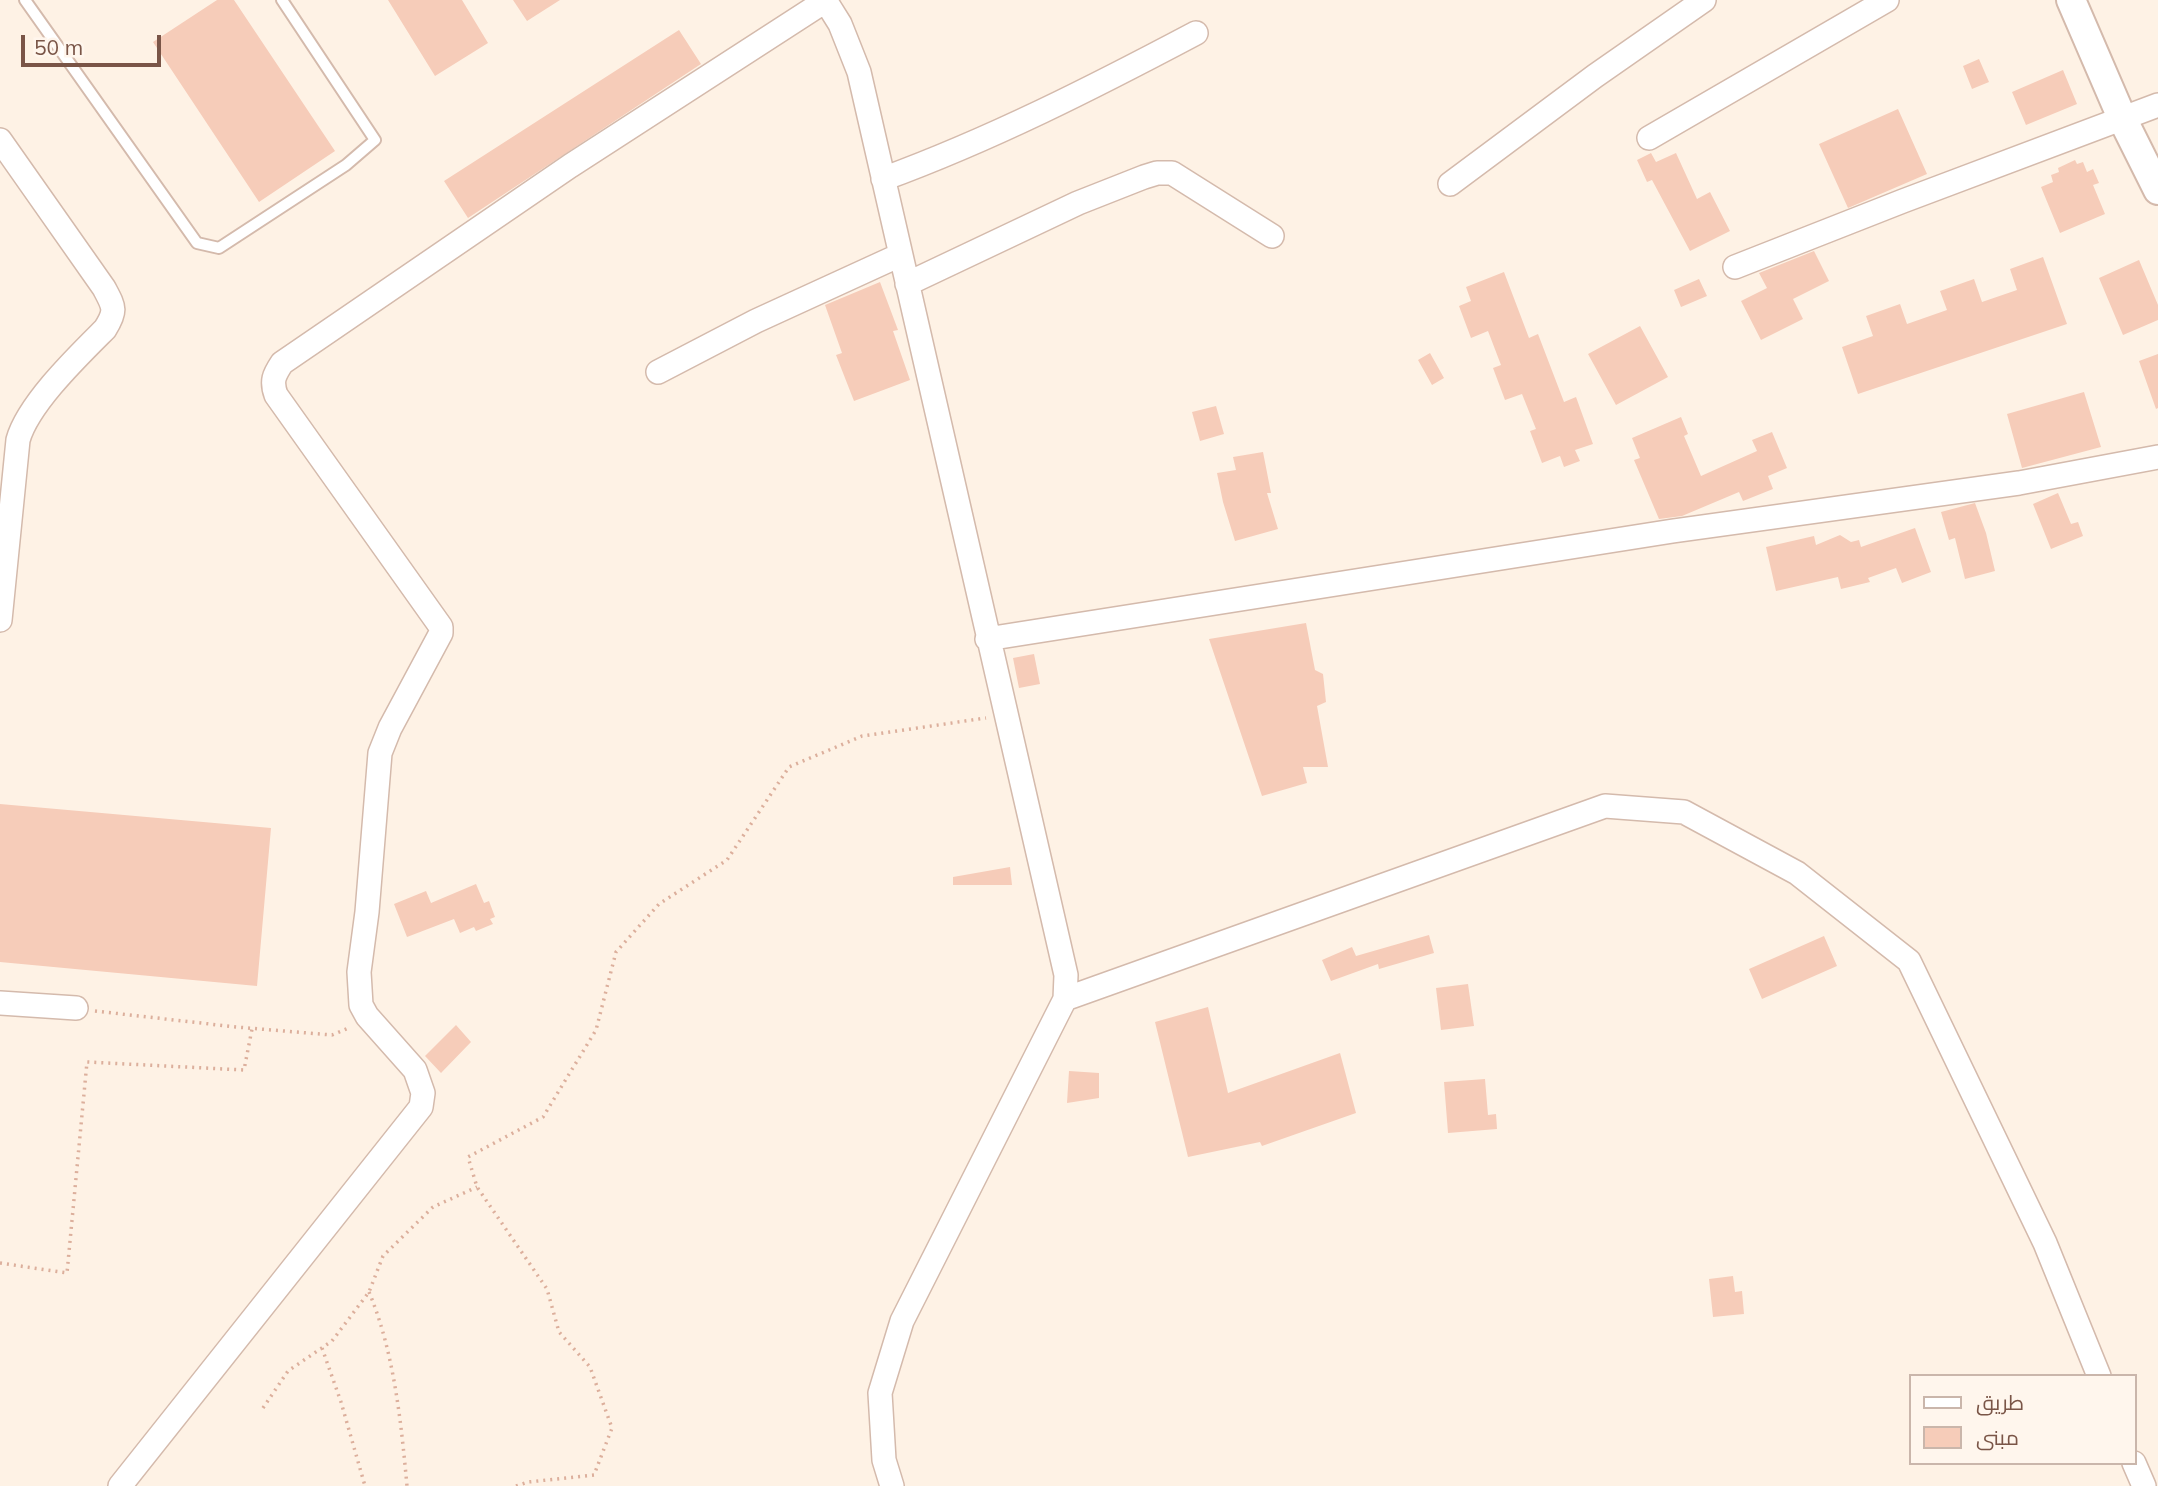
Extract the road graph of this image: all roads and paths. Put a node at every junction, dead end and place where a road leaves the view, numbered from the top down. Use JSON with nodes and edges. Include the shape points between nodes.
{"nodes":[{"id":1,"x":25,"y":0,"type":"edge"},
{"id":2,"x":282,"y":0,"type":"edge"},
{"id":3,"x":825,"y":0,"type":"edge"},
{"id":4,"x":1704,"y":0,"type":"edge"},
{"id":5,"x":1888,"y":0,"type":"edge"},
{"id":6,"x":2071,"y":0,"type":"edge"},
{"id":7,"x":1196,"y":33,"type":"dead end"},
{"id":8,"x":2158,"y":105,"type":"edge"},
{"id":9,"x":2122,"y":118,"type":"junction"},
{"id":10,"x":1649,"y":138,"type":"dead end"},
{"id":11,"x":0,"y":139,"type":"edge"},
{"id":12,"x":883,"y":179,"type":"junction"},
{"id":13,"x":1450,"y":184,"type":"dead end"},
{"id":14,"x":2158,"y":190,"type":"edge"},
{"id":15,"x":1272,"y":236,"type":"dead end"},
{"id":16,"x":900,"y":255,"type":"junction"},
{"id":17,"x":1735,"y":267,"type":"dead end"},
{"id":18,"x":907,"y":284,"type":"junction"},
{"id":19,"x":658,"y":372,"type":"dead end"},
{"id":20,"x":2158,"y":457,"type":"edge"},
{"id":21,"x":0,"y":620,"type":"edge"},
{"id":22,"x":987,"y":639,"type":"junction"},
{"id":23,"x":1005,"y":716,"type":"junction"},
{"id":24,"x":1065,"y":999,"type":"junction"},
{"id":25,"x":0,"y":1003,"type":"edge"},
{"id":26,"x":76,"y":1008,"type":"joint"},
{"id":27,"x":368,"y":1016,"type":"junction"},
{"id":28,"x":252,"y":1028,"type":"junction"},
{"id":29,"x":477,"y":1187,"type":"junction"},
{"id":30,"x":0,"y":1263,"type":"edge"},
{"id":31,"x":369,"y":1292,"type":"junction"},
{"id":32,"x":322,"y":1348,"type":"junction"},
{"id":33,"x":2098,"y":1374,"type":"edge"},
{"id":34,"x":263,"y":1408,"type":"dead end"},
{"id":35,"x":2135,"y":1465,"type":"edge"},
{"id":36,"x":120,"y":1486,"type":"edge"},
{"id":37,"x":365,"y":1486,"type":"edge"},
{"id":38,"x":407,"y":1486,"type":"edge"},
{"id":39,"x":516,"y":1486,"type":"edge"},
{"id":40,"x":892,"y":1486,"type":"edge"},
{"id":41,"x":2144,"y":1486,"type":"edge"}],
"edges":[{"from":1,"to":2,"type":"lane","via":[[197,243],[219,248],[346,165],[375,140]]},
{"from":3,"to":12,"type":"street","via":[[859,72]]},
{"from":3,"to":27,"type":"street","via":[[570,166],[282,363],[273,376],[276,395],[441,627],[380,752],[359,972],[361,1005]]},
{"from":4,"to":13,"type":"street"},
{"from":5,"to":10,"type":"street"},
{"from":6,"to":9,"type":"street"},
{"from":7,"to":12,"type":"street","via":[[1080,95]]},
{"from":8,"to":9,"type":"street"},
{"from":9,"to":14,"type":"street"},
{"from":9,"to":17,"type":"street"},
{"from":11,"to":21,"type":"street","via":[[114,308],[106,329],[37,404],[22,427]]},
{"from":12,"to":16,"type":"street"},
{"from":15,"to":18,"type":"street","via":[[1172,173],[1157,173],[1078,203]]},
{"from":16,"to":18,"type":"street"},
{"from":16,"to":19,"type":"street"},
{"from":18,"to":22,"type":"street"},
{"from":20,"to":22,"type":"street","via":[[2020,483],[1673,531]]},
{"from":22,"to":23,"type":"street"},
{"from":23,"to":24,"type":"street","via":[[1066,975]]},
{"from":23,"to":29,"type":"path","via":[[862,736],[789,767],[727,860],[659,904],[616,952],[596,1030],[543,1117],[468,1157]]},
{"from":24,"to":33,"type":"street","via":[[1605,806],[1684,812],[1797,873],[1909,961],[2045,1243]]},
{"from":24,"to":40,"type":"street","via":[[902,1321],[880,1393],[884,1460]]},
{"from":25,"to":26,"type":"street"},
{"from":26,"to":28,"type":"path"},
{"from":27,"to":28,"type":"path","via":[[331,1035]]},
{"from":27,"to":36,"type":"street","via":[[415,1070],[423,1093],[421,1107]]},
{"from":28,"to":30,"type":"path","via":[[244,1070],[88,1062],[68,1273]]},
{"from":29,"to":31,"type":"path","via":[[433,1207],[383,1256]]},
{"from":29,"to":39,"type":"path","via":[[547,1289],[559,1332],[590,1367],[612,1428],[594,1475]]},
{"from":31,"to":32,"type":"path"},
{"from":31,"to":38,"type":"path","via":[[381,1320],[399,1409]]},
{"from":32,"to":34,"type":"path","via":[[288,1371]]},
{"from":32,"to":37,"type":"path"},
{"from":35,"to":41,"type":"street"}]}
